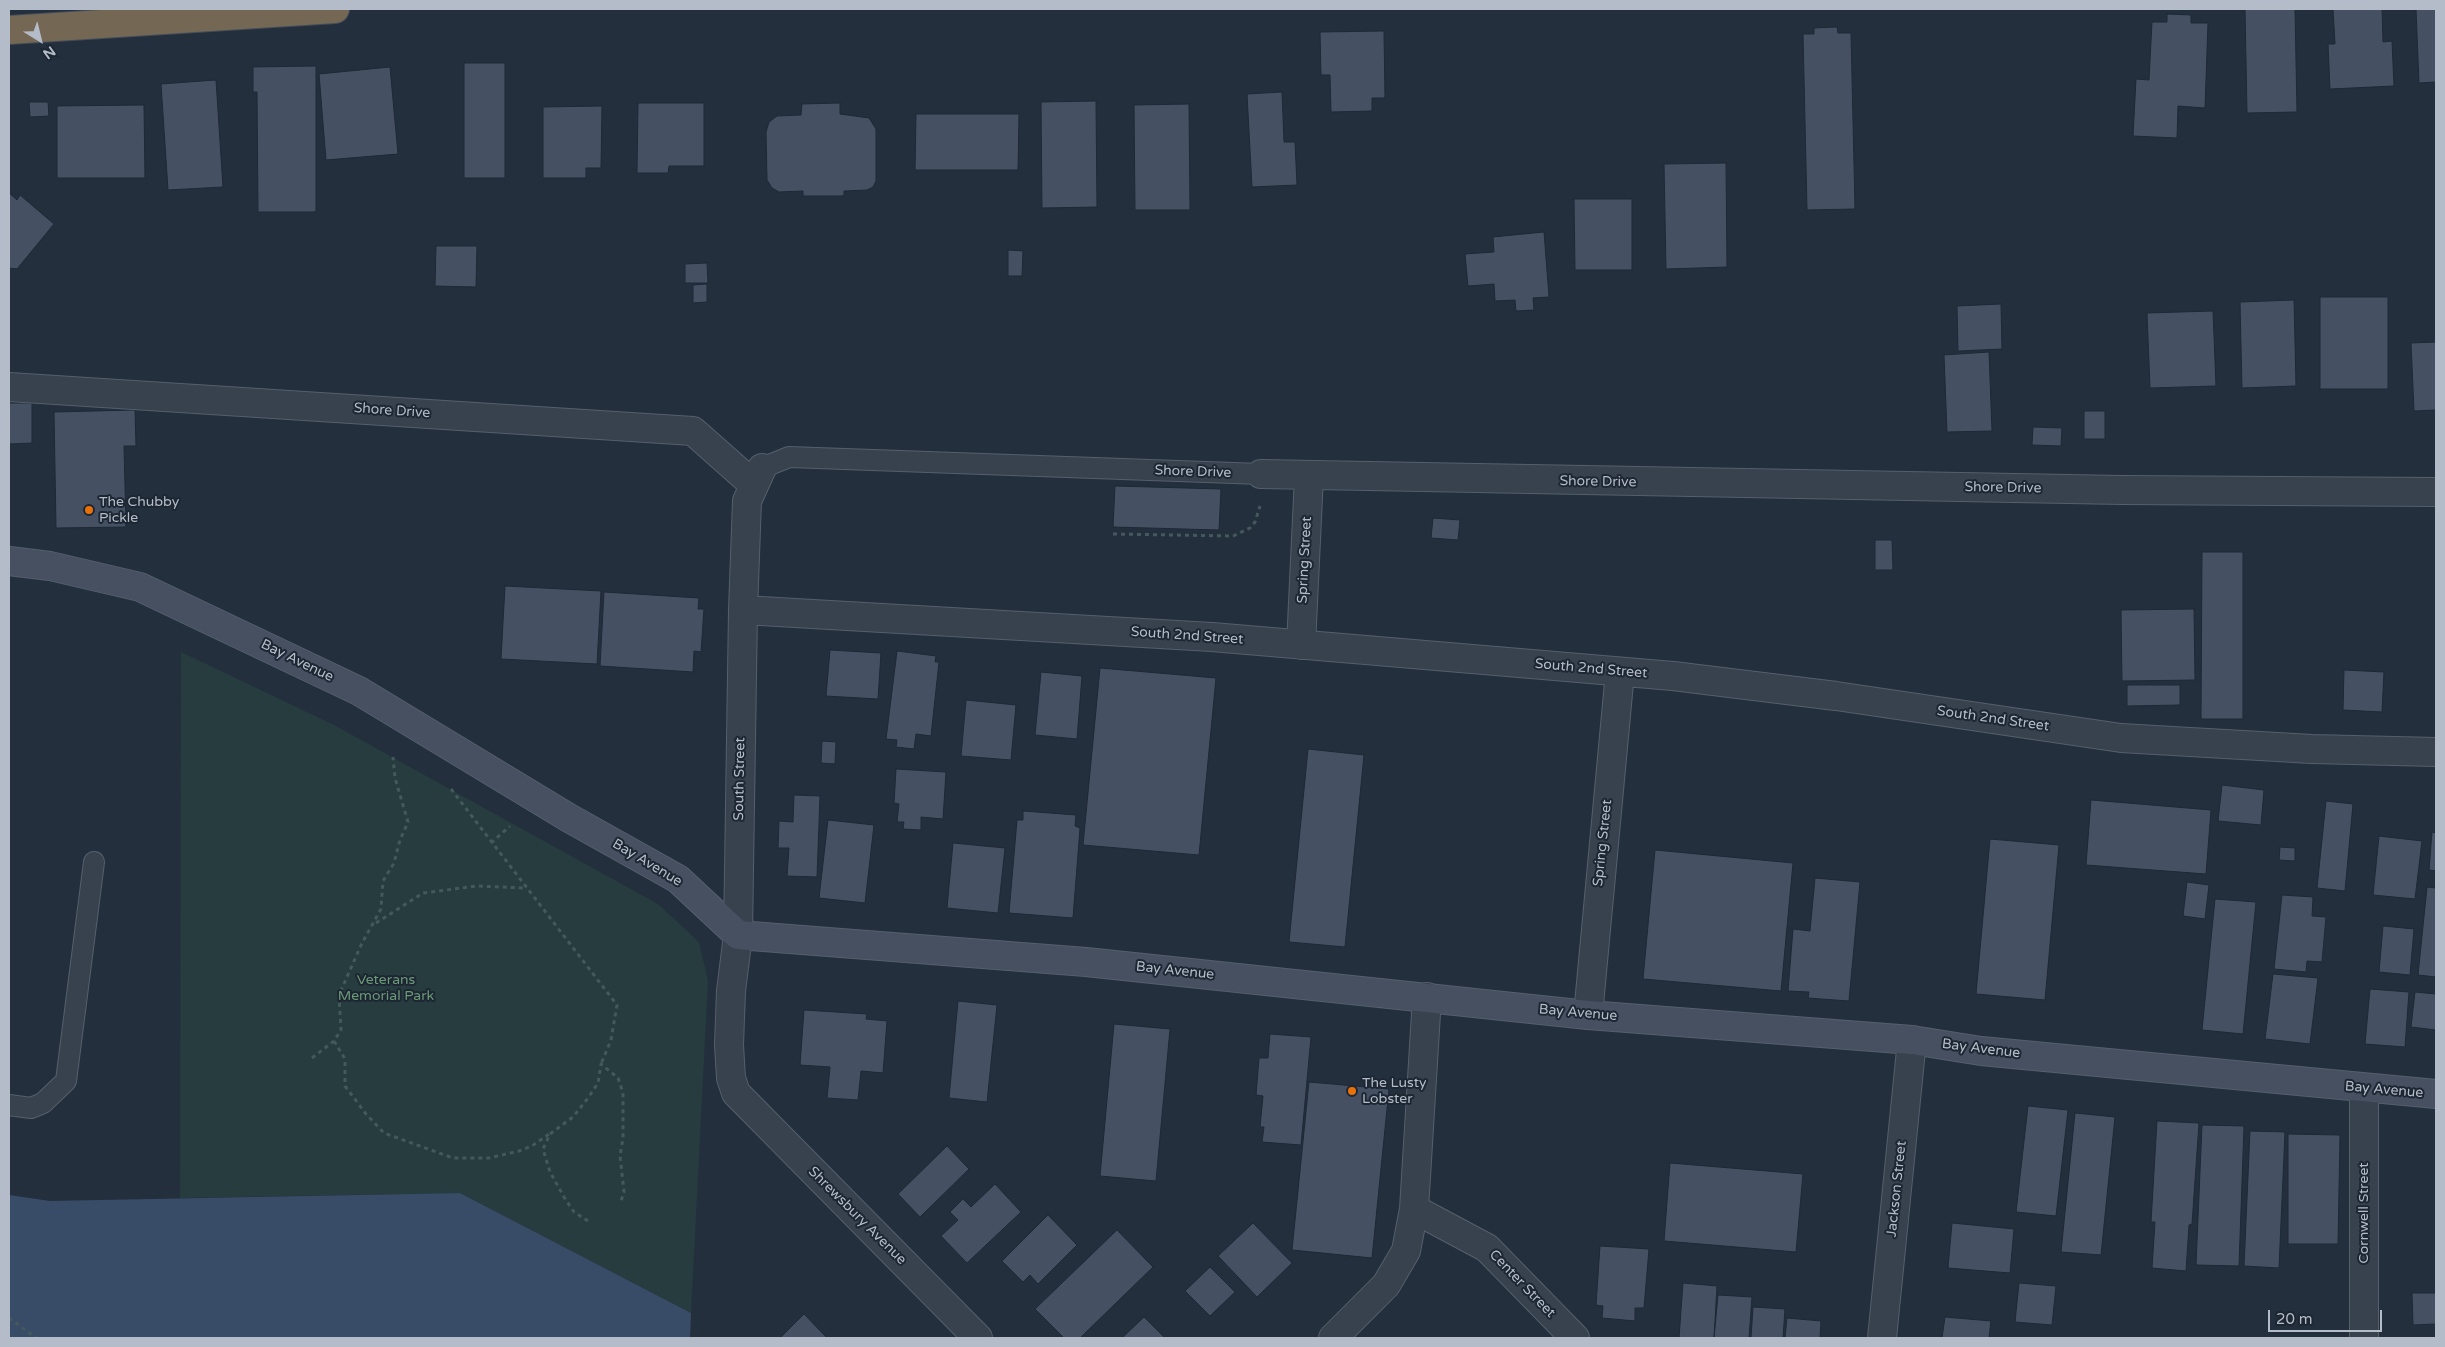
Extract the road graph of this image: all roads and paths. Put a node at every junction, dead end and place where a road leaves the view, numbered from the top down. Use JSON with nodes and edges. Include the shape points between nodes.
{"nodes":[{"id":1,"x":335,"y":9,"type":"edge"},
{"id":2,"x":9,"y":30,"type":"edge"},
{"id":3,"x":9,"y":387,"type":"edge"},
{"id":4,"x":758,"y":476,"type":"junction"},
{"id":5,"x":1310,"y":476,"type":"junction"},
{"id":6,"x":1260,"y":486,"type":"junction"},
{"id":7,"x":2436,"y":492,"type":"edge"},
{"id":8,"x":1113,"y":534,"type":"dead end"},
{"id":9,"x":9,"y":561,"type":"edge"},
{"id":10,"x":743,"y":610,"type":"junction"},
{"id":11,"x":1302,"y":645,"type":"junction"},
{"id":12,"x":1620,"y":672,"type":"junction"},
{"id":13,"x":2436,"y":752,"type":"edge"},
{"id":14,"x":393,"y":757,"type":"dead end"},
{"id":15,"x":450,"y":789,"type":"dead end"},
{"id":16,"x":510,"y":826,"type":"dead end"},
{"id":17,"x":492,"y":843,"type":"junction"},
{"id":18,"x":94,"y":862,"type":"dead end"},
{"id":19,"x":525,"y":888,"type":"junction"},
{"id":20,"x":375,"y":923,"type":"junction"},
{"id":21,"x":738,"y":935,"type":"junction"},
{"id":22,"x":1427,"y":998,"type":"junction"},
{"id":23,"x":1588,"y":1015,"type":"junction"},
{"id":24,"x":1912,"y":1040,"type":"junction"},
{"id":25,"x":334,"y":1041,"type":"junction"},
{"id":26,"x":312,"y":1058,"type":"dead end"},
{"id":27,"x":601,"y":1064,"type":"junction"},
{"id":28,"x":2364,"y":1089,"type":"junction"},
{"id":29,"x":736,"y":1093,"type":"joint"},
{"id":30,"x":2436,"y":1094,"type":"edge"},
{"id":31,"x":9,"y":1105,"type":"edge"},
{"id":32,"x":550,"y":1134,"type":"junction"},
{"id":33,"x":620,"y":1204,"type":"dead end"},
{"id":34,"x":1414,"y":1209,"type":"junction"},
{"id":35,"x":588,"y":1221,"type":"dead end"},
{"id":36,"x":9,"y":1318,"type":"edge"},
{"id":37,"x":36,"y":1338,"type":"edge"},
{"id":38,"x":978,"y":1338,"type":"edge"},
{"id":39,"x":1333,"y":1338,"type":"edge"},
{"id":40,"x":1575,"y":1338,"type":"edge"},
{"id":41,"x":1882,"y":1338,"type":"edge"},
{"id":42,"x":2364,"y":1338,"type":"edge"}],
"edges":[{"from":1,"to":2,"type":"highway"},
{"from":3,"to":4,"type":"street","name":"Shore Drive","via":[[693,431]]},
{"from":4,"to":6,"type":"lane","name":"Shore Drive","via":[[789,457]]},
{"from":4,"to":10,"type":"street","name":"South Street","via":[[747,501]]},
{"from":5,"to":6,"type":"street","name":"Shore Drive"},
{"from":5,"to":7,"type":"street","name":"Shore Drive"},
{"from":5,"to":11,"type":"street","name":"Spring Street"},
{"from":6,"to":8,"type":"path","via":[[1255,522],[1233,536]]},
{"from":9,"to":21,"type":"street","name":"Bay Avenue","via":[[50,566],[140,588],[359,691],[569,818],[678,879]]},
{"from":10,"to":11,"type":"street","name":"South 2nd Street","via":[[1202,636]]},
{"from":10,"to":21,"type":"street","name":"South Street"},
{"from":11,"to":12,"type":"street","name":"South 2nd Street"},
{"from":12,"to":13,"type":"street","name":"South 2nd Street","via":[[1836,696],[2121,738]]},
{"from":12,"to":23,"type":"street","name":"Spring Street"},
{"from":14,"to":20,"type":"path","via":[[408,822],[394,863],[383,881],[382,909]]},
{"from":15,"to":17,"type":"path"},
{"from":16,"to":17,"type":"path"},
{"from":17,"to":19,"type":"path"},
{"from":18,"to":31,"type":"lane","via":[[66,1081],[43,1103],[31,1108]]},
{"from":19,"to":20,"type":"path","via":[[477,886],[423,893]]},
{"from":19,"to":27,"type":"path","via":[[617,1005],[611,1040]]},
{"from":20,"to":25,"type":"path","via":[[362,942],[339,995],[341,1030]]},
{"from":21,"to":22,"type":"street","name":"Bay Avenue","via":[[1086,962]]},
{"from":21,"to":29,"type":"street","name":"South Street","via":[[729,1044],[730,1078]]},
{"from":22,"to":23,"type":"street","name":"Bay Avenue"},
{"from":22,"to":34,"type":"street"},
{"from":23,"to":24,"type":"street","name":"Bay Avenue"},
{"from":24,"to":28,"type":"street","name":"Bay Avenue","via":[[1981,1051]]},
{"from":24,"to":41,"type":"street","name":"Jackson Street"},
{"from":25,"to":26,"type":"path"},
{"from":25,"to":32,"type":"path","via":[[345,1059],[345,1086],[384,1132],[453,1158],[489,1158],[518,1151]]},
{"from":27,"to":32,"type":"path","via":[[598,1083],[588,1098],[573,1117]]},
{"from":27,"to":33,"type":"path","via":[[618,1078],[622,1094],[620,1156],[624,1192]]},
{"from":28,"to":30,"type":"street","name":"Bay Avenue"},
{"from":28,"to":42,"type":"street","name":"Cornwell Street"},
{"from":29,"to":38,"type":"street","name":"Shrewsbury Avenue"},
{"from":32,"to":35,"type":"path","via":[[543,1149],[550,1172],[574,1212]]},
{"from":34,"to":39,"type":"street","via":[[1406,1251],[1386,1285]]},
{"from":34,"to":40,"type":"street","name":"Center Street","via":[[1487,1248]]},
{"from":36,"to":37,"type":"path"}]}
